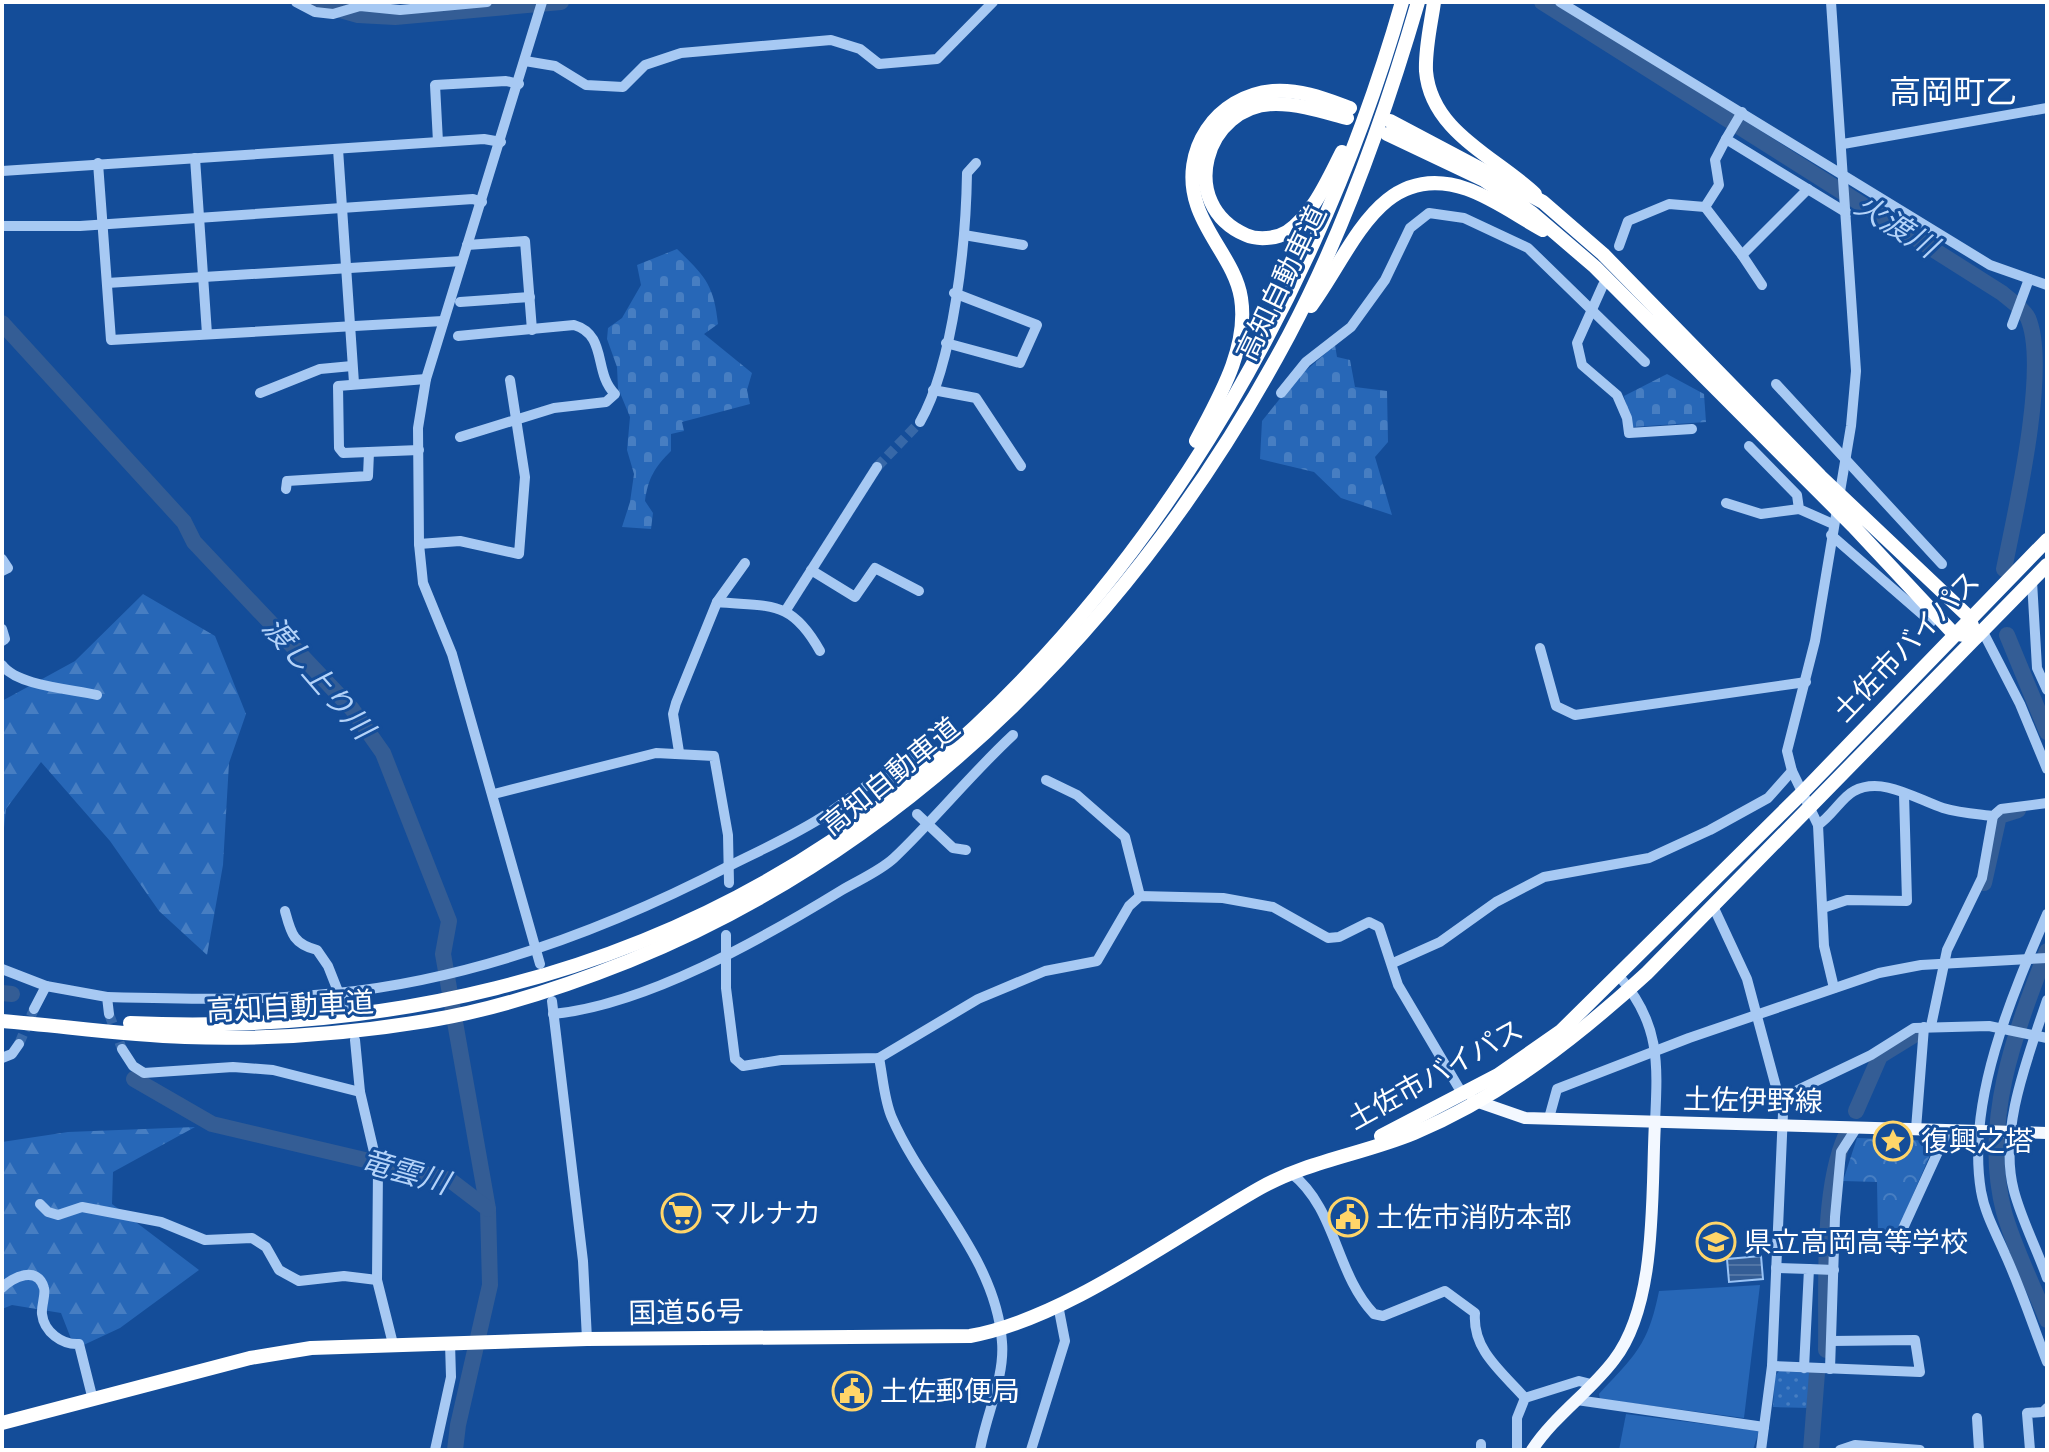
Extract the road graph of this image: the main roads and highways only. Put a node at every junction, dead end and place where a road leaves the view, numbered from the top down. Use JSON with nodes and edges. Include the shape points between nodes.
{"nodes":[{"id":1,"x":1402,"y":2,"type":"edge"},
{"id":2,"x":1418,"y":2,"type":"edge"},
{"id":3,"x":1434,"y":2,"type":"edge"},
{"id":4,"x":1369,"y":100,"type":"junction"},
{"id":5,"x":1543,"y":202,"type":"junction"},
{"id":6,"x":1555,"y":235,"type":"junction"},
{"id":7,"x":1290,"y":333,"type":"junction"},
{"id":8,"x":1819,"y":483,"type":"junction"},
{"id":9,"x":1857,"y":520,"type":"junction"},
{"id":10,"x":2047,"y":540,"type":"edge"},
{"id":11,"x":2047,"y":565,"type":"edge"},
{"id":12,"x":1108,"y":585,"type":"junction"},
{"id":13,"x":1969,"y":617,"type":"junction"},
{"id":14,"x":1983,"y":629,"type":"junction"},
{"id":15,"x":1953,"y":633,"type":"junction"},
{"id":16,"x":2,"y":1019,"type":"edge"},
{"id":17,"x":1463,"y":1095,"type":"junction"},
{"id":18,"x":1477,"y":1103,"type":"junction"},
{"id":19,"x":1655,"y":1122,"type":"junction"},
{"id":20,"x":2047,"y":1133,"type":"edge"},
{"id":21,"x":1337,"y":1157,"type":"junction"},
{"id":22,"x":2,"y":1423,"type":"edge"},
{"id":23,"x":1532,"y":1450,"type":"edge"}],
"edges":[{"from":1,"to":4,"type":"highway","name":"高知自動車道"},
{"from":2,"to":7,"type":"highway","name":"高知自動車道","via":[[1354,187]]},
{"from":3,"to":5,"type":"highway","via":[[1426,71],[1432,98],[1451,127]]},
{"from":4,"to":12,"type":"highway","name":"高知自動車道","via":[[1339,181],[1274,324],[1221,418]]},
{"from":4,"to":12,"type":"highway","via":[[1312,208],[1285,233],[1253,238],[1216,216],[1206,190],[1206,160],[1222,128],[1259,105],[1349,113],[1295,92],[1249,96],[1223,111],[1199,139],[1191,181],[1197,206],[1241,296],[1241,328],[1225,386]]},
{"from":5,"to":6,"type":"highway","via":[[1388,128],[1484,180]]},
{"from":5,"to":8,"type":"highway","via":[[1603,254]]},
{"from":6,"to":7,"type":"highway","via":[[1468,190],[1431,182],[1408,185],[1369,219]]},
{"from":6,"to":8,"type":"highway","via":[[1595,267]]},
{"from":7,"to":16,"type":"highway","name":"高知自動車道","via":[[1180,511],[1119,592],[1030,688],[918,792],[836,854],[739,910],[593,976],[428,1021],[269,1037],[184,1037]]},
{"from":8,"to":9,"type":"highway"},
{"from":9,"to":13,"type":"highway"},
{"from":9,"to":15,"type":"highway"},
{"from":10,"to":13,"type":"highway","name":"土佐市バイパス"},
{"from":11,"to":14,"type":"highway","name":"土佐市バイパス"},
{"from":12,"to":16,"type":"highway","name":"高知自動車道","via":[[961,736],[911,782],[831,841],[733,897],[587,961],[475,995],[359,1017],[186,1026]]},
{"from":13,"to":14,"type":"highway"},
{"from":13,"to":15,"type":"highway","name":"土佐市バイパス"},
{"from":14,"to":15,"type":"highway"},
{"from":14,"to":18,"type":"highway","name":"土佐市バイパス","via":[[1630,989],[1580,1033]]},
{"from":15,"to":17,"type":"highway","name":"土佐市バイパス","via":[[1619,976],[1541,1046]]},
{"from":17,"to":18,"type":"main road","name":"土佐伊野線"},
{"from":17,"to":21,"type":"highway","name":"土佐市バイパス"},
{"from":18,"to":19,"type":"main road","name":"土佐伊野線","via":[[1525,1118]]},
{"from":18,"to":21,"type":"highway","name":"土佐市バイパス","via":[[1412,1134]]},
{"from":19,"to":20,"type":"main road","name":"土佐伊野線"},
{"from":19,"to":23,"type":"main road","via":[[1644,1295],[1633,1332],[1614,1361]]},
{"from":21,"to":22,"type":"highway","name":"国道56号","via":[[1291,1173],[1058,1305],[1001,1330],[961,1336],[311,1348],[250,1358]]}]}
